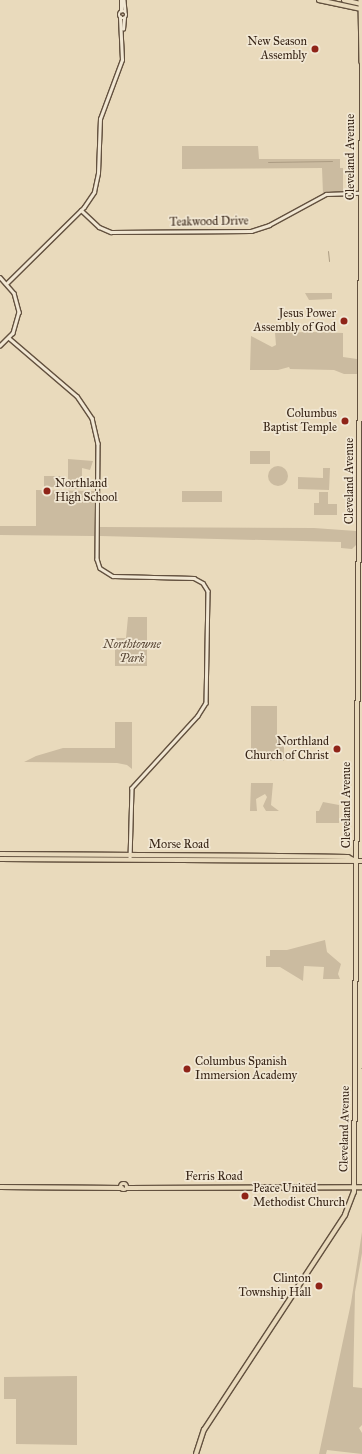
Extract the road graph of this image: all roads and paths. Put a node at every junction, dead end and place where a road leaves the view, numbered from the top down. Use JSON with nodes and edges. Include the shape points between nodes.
{"nodes":[{"id":1,"x":123,"y":0,"type":"edge"},
{"id":2,"x":319,"y":0,"type":"edge"},
{"id":3,"x":344,"y":0,"type":"edge"},
{"id":4,"x":361,"y":2,"type":"edge"},
{"id":5,"x":361,"y":9,"type":"edge"},
{"id":6,"x":121,"y":12,"type":"junction"},
{"id":7,"x":125,"y":12,"type":"junction"},
{"id":8,"x":122,"y":18,"type":"junction"},
{"id":9,"x":362,"y":61,"type":"edge"},
{"id":10,"x":361,"y":193,"type":"junction"},
{"id":11,"x":81,"y":210,"type":"junction"},
{"id":12,"x":0,"y":277,"type":"edge"},
{"id":13,"x":7,"y":283,"type":"junction"},
{"id":14,"x":9,"y":338,"type":"junction"},
{"id":15,"x":0,"y":346,"type":"edge"},
{"id":16,"x":0,"y":854,"type":"edge"},
{"id":17,"x":61,"y":854,"type":"junction"},
{"id":18,"x":274,"y":856,"type":"junction"},
{"id":19,"x":130,"y":857,"type":"junction"},
{"id":20,"x":299,"y":857,"type":"junction"},
{"id":21,"x":0,"y":859,"type":"edge"},
{"id":22,"x":38,"y":859,"type":"junction"},
{"id":23,"x":255,"y":861,"type":"junction"},
{"id":24,"x":274,"y":861,"type":"junction"},
{"id":25,"x":357,"y":861,"type":"junction"},
{"id":26,"x":362,"y":861,"type":"edge"},
{"id":27,"x":0,"y":1187,"type":"edge"},
{"id":28,"x":354,"y":1187,"type":"junction"},
{"id":29,"x":362,"y":1187,"type":"edge"},
{"id":30,"x":196,"y":1454,"type":"edge"}],
"edges":[{"from":1,"to":6,"type":"street"},
{"from":1,"to":7,"type":"street"},
{"from":2,"to":5,"type":"main road"},
{"from":3,"to":4,"type":"main road"},
{"from":4,"to":5,"type":"main road","name":"Cleveland Avenue"},
{"from":5,"to":9,"type":"main road","name":"Cleveland Avenue"},
{"from":6,"to":7,"type":"street"},
{"from":6,"to":8,"type":"street"},
{"from":7,"to":8,"type":"street"},
{"from":8,"to":11,"type":"street","via":[[120,68],[100,119],[97,184]]},
{"from":9,"to":10,"type":"main road","name":"Cleveland Avenue"},
{"from":10,"to":11,"type":"street","name":"Teakwood Drive","via":[[326,194],[269,225],[251,231],[111,232],[99,228]]},
{"from":10,"to":25,"type":"main road","name":"Cleveland Avenue"},
{"from":11,"to":13,"type":"street"},
{"from":12,"to":13,"type":"street"},
{"from":13,"to":14,"type":"street","via":[[19,308],[17,322]]},
{"from":14,"to":15,"type":"street"},
{"from":14,"to":19,"type":"street","via":[[77,396],[92,418],[98,443],[97,558],[100,568],[112,576],[194,578],[203,583],[208,591],[206,703],[198,716],[132,788]]},
{"from":16,"to":17,"type":"main road","name":"Morse Road"},
{"from":17,"to":19,"type":"main road","name":"Morse Road"},
{"from":17,"to":22,"type":"main road"},
{"from":18,"to":19,"type":"main road","name":"Morse Road"},
{"from":18,"to":20,"type":"main road","name":"Morse Road"},
{"from":18,"to":23,"type":"main road"},
{"from":19,"to":22,"type":"main road","name":"Morse Road"},
{"from":19,"to":23,"type":"main road","name":"Morse Road"},
{"from":20,"to":24,"type":"main road"},
{"from":20,"to":25,"type":"main road","name":"Morse Road","via":[[348,858]]},
{"from":21,"to":22,"type":"main road","name":"Morse Road"},
{"from":23,"to":24,"type":"main road","name":"Morse Road"},
{"from":24,"to":25,"type":"main road","name":"Morse Road"},
{"from":25,"to":26,"type":"main road","name":"Morse Road"},
{"from":25,"to":28,"type":"main road","name":"Cleveland Avenue"},
{"from":27,"to":28,"type":"main road","name":"Ferris Road"},
{"from":28,"to":29,"type":"main road","name":"Ferris Road"},
{"from":28,"to":30,"type":"main road","name":"Cleveland Avenue","via":[[352,1202],[345,1215],[204,1430]]}]}
